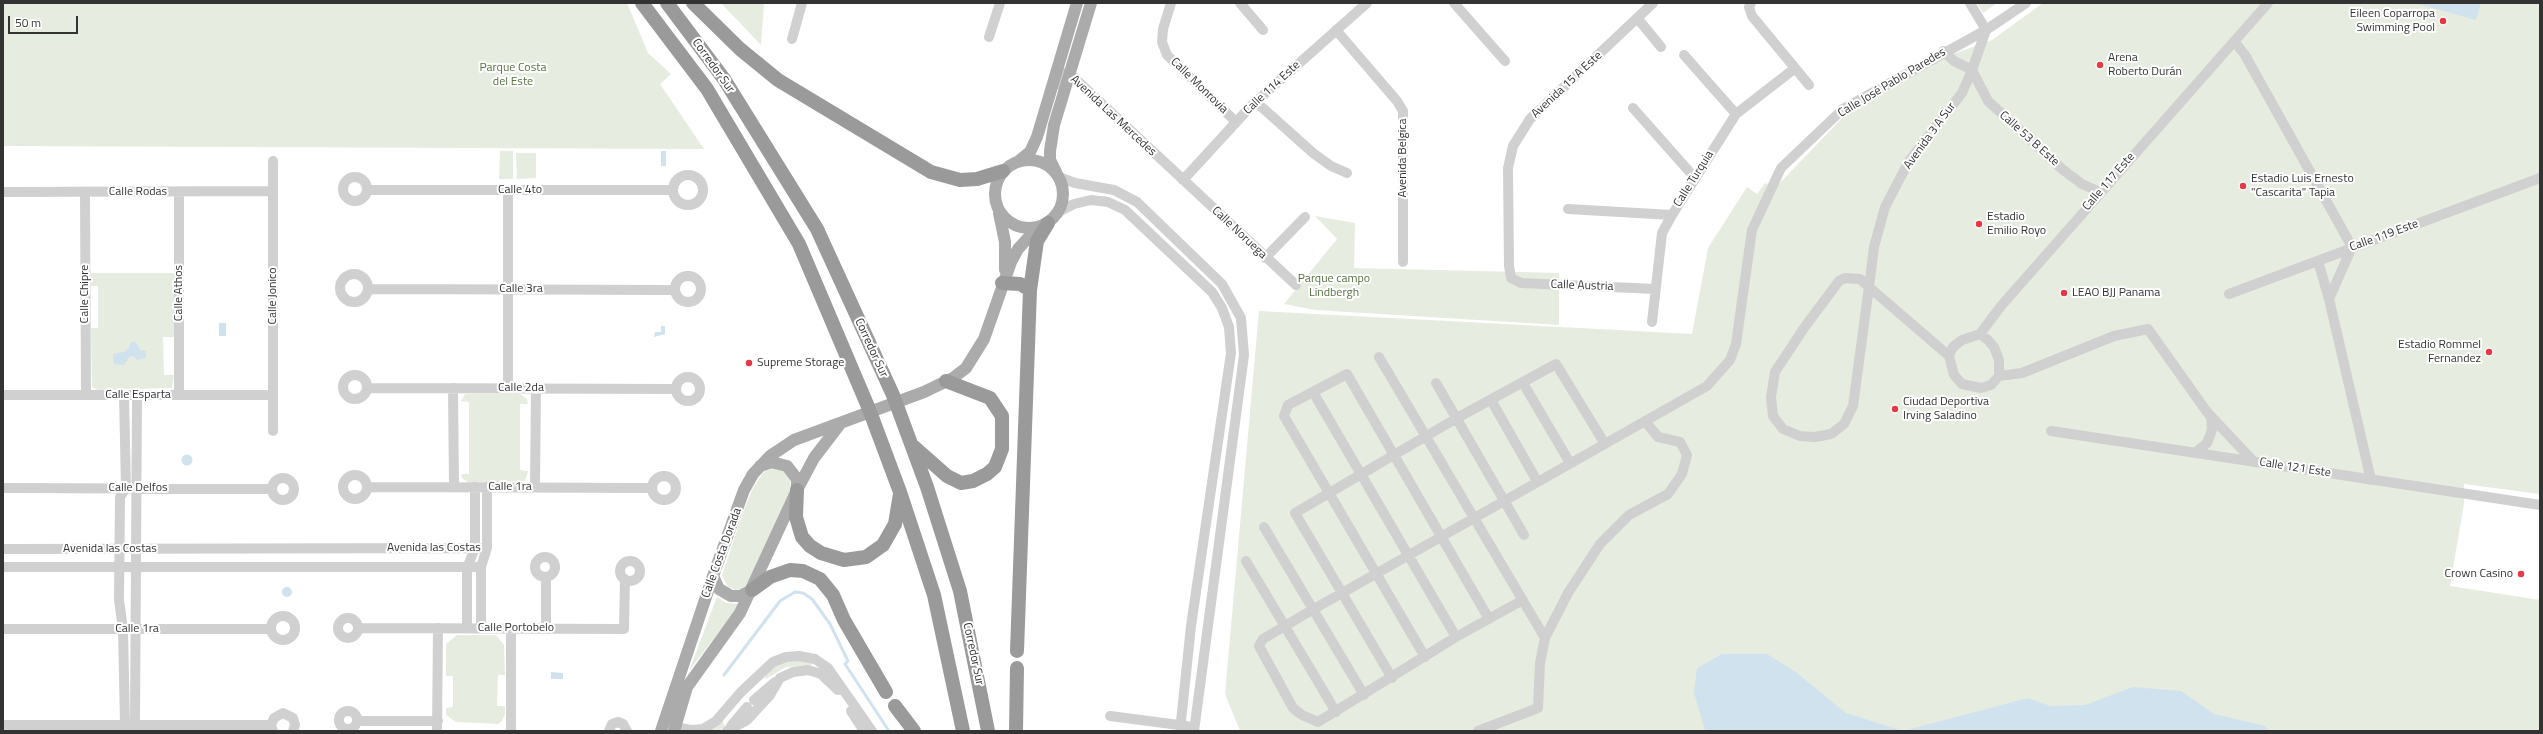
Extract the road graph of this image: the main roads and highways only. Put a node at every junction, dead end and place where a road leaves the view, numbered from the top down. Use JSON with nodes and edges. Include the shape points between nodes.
{"nodes":[{"id":1,"x":642,"y":3,"type":"edge"},
{"id":2,"x":667,"y":3,"type":"edge"},
{"id":3,"x":693,"y":3,"type":"edge"},
{"id":4,"x":1077,"y":3,"type":"edge"},
{"id":5,"x":1089,"y":5,"type":"edge"},
{"id":6,"x":1066,"y":42,"type":"junction"},
{"id":7,"x":1078,"y":47,"type":"junction"},
{"id":8,"x":1019,"y":161,"type":"junction"},
{"id":9,"x":1003,"y":171,"type":"junction"},
{"id":10,"x":1057,"y":175,"type":"junction"},
{"id":11,"x":998,"y":210,"type":"junction"},
{"id":12,"x":1043,"y":225,"type":"junction"},
{"id":13,"x":1004,"y":279,"type":"junction"},
{"id":14,"x":1030,"y":290,"type":"junction"},
{"id":15,"x":946,"y":381,"type":"junction"},
{"id":16,"x":844,"y":422,"type":"junction"},
{"id":17,"x":911,"y":444,"type":"junction"},
{"id":18,"x":757,"y":469,"type":"junction"},
{"id":19,"x":797,"y":490,"type":"junction"},
{"id":20,"x":900,"y":492,"type":"junction"},
{"id":21,"x":713,"y":576,"type":"junction"},
{"id":22,"x":752,"y":590,"type":"junction"},
{"id":23,"x":1017,"y":651,"type":"dead end"},
{"id":24,"x":1017,"y":668,"type":"dead end"},
{"id":25,"x":886,"y":692,"type":"dead end"},
{"id":26,"x":895,"y":706,"type":"dead end"},
{"id":27,"x":674,"y":729,"type":"edge"},
{"id":28,"x":661,"y":731,"type":"edge"},
{"id":29,"x":914,"y":731,"type":"edge"},
{"id":30,"x":963,"y":731,"type":"edge"},
{"id":31,"x":988,"y":731,"type":"edge"},
{"id":32,"x":1016,"y":731,"type":"edge"}],
"edges":[{"from":1,"to":20,"type":"highway","name":"Corredor Sur","via":[[707,89],[799,244],[869,408]]},
{"from":2,"to":17,"type":"highway","name":"Corredor Sur","via":[[724,79],[817,229],[893,395]]},
{"from":3,"to":9,"type":"highway","via":[[740,49],[778,80],[931,172],[960,180],[977,180]]},
{"from":4,"to":6,"type":"main road"},
{"from":5,"to":7,"type":"main road"},
{"from":6,"to":7,"type":"main road","via":[[1071,49]]},
{"from":6,"to":8,"type":"main road","via":[[1034,146]]},
{"from":7,"to":10,"type":"main road","via":[[1051,142],[1050,160]]},
{"from":8,"to":9,"type":"main road"},
{"from":8,"to":10,"type":"main road","via":[[1040,162]]},
{"from":9,"to":11,"type":"main road","via":[[996,186]]},
{"from":10,"to":12,"type":"main road","via":[[1063,198],[1058,212]]},
{"from":11,"to":12,"type":"main road","via":[[1011,224],[1024,228]]},
{"from":11,"to":13,"type":"main road","via":[[1005,242]]},
{"from":12,"to":13,"type":"main road","via":[[1018,249]]},
{"from":12,"to":14,"type":"highway","via":[[1037,241]]},
{"from":13,"to":14,"type":"highway"},
{"from":13,"to":15,"type":"main road","name":"Calle Costa Dorada","via":[[984,339],[975,355],[966,368]]},
{"from":14,"to":23,"type":"highway"},
{"from":15,"to":16,"type":"main road","name":"Calle Costa Dorada","via":[[924,392]]},
{"from":15,"to":17,"type":"highway","via":[[990,398],[1002,416],[1002,449],[995,467],[973,481],[961,483],[947,476]]},
{"from":16,"to":18,"type":"main road","name":"Calle Costa Dorada","via":[[818,429],[794,440],[770,456]]},
{"from":16,"to":19,"type":"main road","via":[[814,458]]},
{"from":17,"to":31,"type":"highway","name":"Corredor Sur","via":[[960,591]]},
{"from":18,"to":19,"type":"main road","via":[[766,463],[782,463],[794,474]]},
{"from":18,"to":21,"type":"main road","name":"Calle Costa Dorada","via":[[744,490]]},
{"from":19,"to":20,"type":"highway","via":[[796,517],[799,530],[806,542],[829,557],[851,560],[873,553],[888,540],[895,524]]},
{"from":19,"to":22,"type":"main road"},
{"from":20,"to":30,"type":"highway","name":"Corredor Sur","via":[[934,595]]},
{"from":21,"to":22,"type":"main road","via":[[719,589],[731,596],[740,596]]},
{"from":21,"to":28,"type":"main road","name":"Calle Costa Dorada"},
{"from":22,"to":25,"type":"highway","via":[[770,577],[790,570],[804,571],[820,579],[833,595],[844,620]]},
{"from":22,"to":27,"type":"main road","via":[[740,613],[687,687]]},
{"from":24,"to":32,"type":"highway"},
{"from":26,"to":29,"type":"highway"}]}
